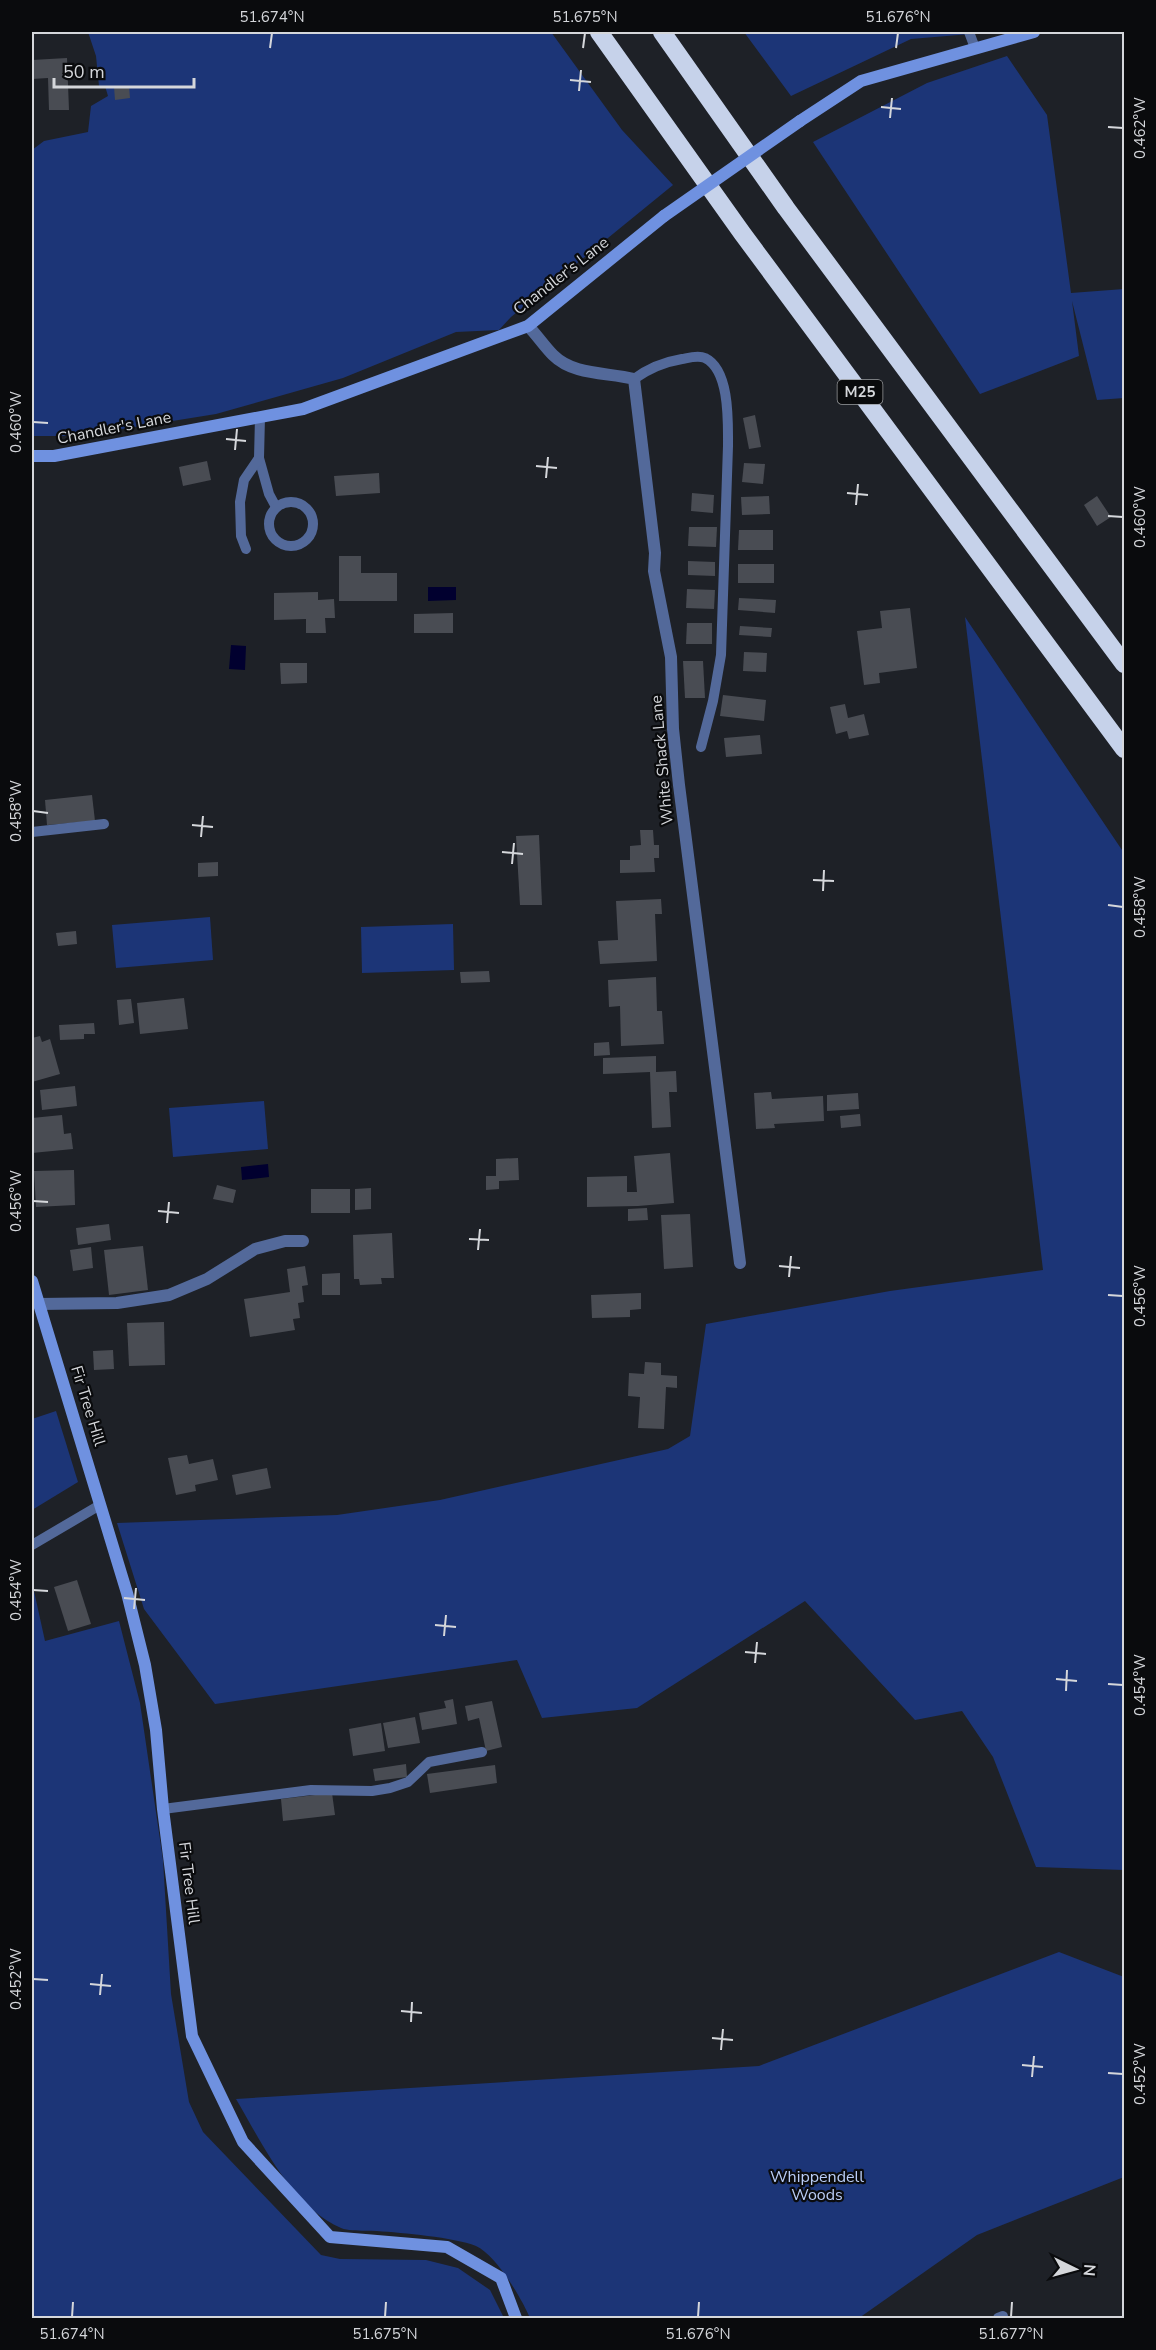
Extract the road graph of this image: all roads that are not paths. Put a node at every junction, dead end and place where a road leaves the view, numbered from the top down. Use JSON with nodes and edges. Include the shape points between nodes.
{"nodes":[{"id":1,"x":599,"y":32,"type":"edge"},
{"id":2,"x":662,"y":32,"type":"edge"},
{"id":3,"x":969,"y":32,"type":"edge"},
{"id":4,"x":1034,"y":32,"type":"edge"},
{"id":5,"x":975,"y":48,"type":"junction"},
{"id":6,"x":528,"y":326,"type":"junction"},
{"id":7,"x":634,"y":379,"type":"junction"},
{"id":8,"x":260,"y":417,"type":"junction"},
{"id":9,"x":32,"y":456,"type":"edge"},
{"id":10,"x":259,"y":458,"type":"junction"},
{"id":11,"x":276,"y":507,"type":"junction"},
{"id":12,"x":246,"y":549,"type":"dead end"},
{"id":13,"x":1125,"y":664,"type":"edge"},
{"id":14,"x":701,"y":747,"type":"dead end"},
{"id":15,"x":1125,"y":749,"type":"edge"},
{"id":16,"x":104,"y":824,"type":"dead end"},
{"id":17,"x":32,"y":832,"type":"edge"},
{"id":18,"x":303,"y":1241,"type":"dead end"},
{"id":19,"x":741,"y":1263,"type":"dead end"},
{"id":20,"x":32,"y":1281,"type":"edge"},
{"id":21,"x":39,"y":1304,"type":"junction"},
{"id":22,"x":100,"y":1505,"type":"junction"},
{"id":23,"x":32,"y":1545,"type":"edge"},
{"id":24,"x":482,"y":1752,"type":"dead end"},
{"id":25,"x":163,"y":1809,"type":"junction"},
{"id":26,"x":516,"y":2319,"type":"edge"}],
"edges":[{"from":1,"to":15,"type":"highway","number":"M25","via":[[742,232]]},
{"from":2,"to":13,"type":"highway","via":[[786,208]]},
{"from":3,"to":5,"type":"lane"},
{"from":4,"to":5,"type":"street","name":"Chandler's Lane"},
{"from":5,"to":6,"type":"street","name":"Chandler's Lane","bridge":true,"via":[[861,81],[664,216]]},
{"from":6,"to":7,"type":"street","via":[[560,360],[591,372]]},
{"from":6,"to":8,"type":"street","name":"Chandler's Lane","via":[[303,409]]},
{"from":7,"to":14,"type":"lane","via":[[658,365],[702,357],[722,380],[728,446],[721,655]]},
{"from":7,"to":19,"type":"street","name":"White Shack Lane","via":[[654,571],[671,657],[679,785]]},
{"from":8,"to":9,"type":"street","name":"Chandler's Lane","via":[[54,456]]},
{"from":8,"to":10,"type":"lane"},
{"from":10,"to":11,"type":"lane"},
{"from":10,"to":12,"type":"lane","via":[[244,480],[240,502],[241,536]]},
{"from":11,"to":11,"type":"lane","via":[[269,519],[270,534],[280,544],[302,543],[308,538],[313,525],[304,506],[290,501]]},
{"from":16,"to":17,"type":"lane"},
{"from":18,"to":21,"type":"street","via":[[255,1249],[207,1279],[169,1295],[117,1303]]},
{"from":20,"to":21,"type":"street","name":"Fir Tree Hill"},
{"from":21,"to":22,"type":"street","name":"Fir Tree Hill"},
{"from":22,"to":23,"type":"lane"},
{"from":22,"to":25,"type":"street","name":"Fir Tree Hill","via":[[145,1665]]},
{"from":24,"to":25,"type":"lane","via":[[429,1762],[408,1782],[390,1788],[311,1790]]},
{"from":25,"to":26,"type":"street","name":"Fir Tree Hill","via":[[192,2036],[243,2142],[330,2237],[447,2247],[501,2278]]}]}
